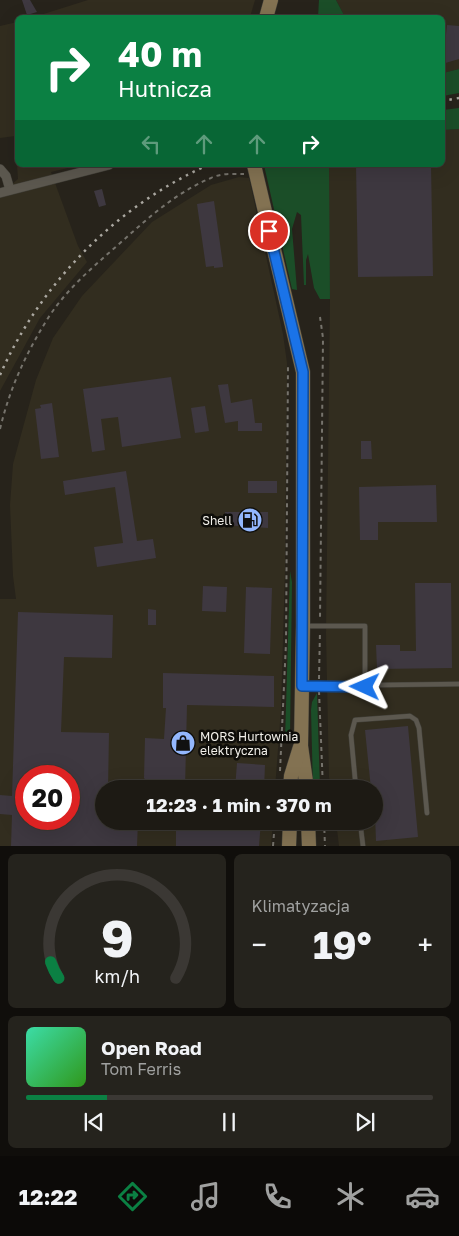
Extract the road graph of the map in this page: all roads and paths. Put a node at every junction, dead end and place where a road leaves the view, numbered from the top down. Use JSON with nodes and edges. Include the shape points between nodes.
{"nodes":[{"id":1,"x":271,"y":0,"type":"edge"},
{"id":2,"x":267,"y":15,"type":"edge"},
{"id":3,"x":101,"y":167,"type":"edge"},
{"id":4,"x":0,"y":169,"type":"edge"},
{"id":5,"x":255,"y":170,"type":"edge"},
{"id":6,"x":10,"y":190,"type":"junction"},
{"id":7,"x":0,"y":192,"type":"edge"},
{"id":8,"x":320,"y":317,"type":"dead end"},
{"id":9,"x":288,"y":363,"type":"dead end"},
{"id":10,"x":0,"y":429,"type":"edge"},
{"id":11,"x":303,"y":626,"type":"junction"},
{"id":12,"x":320,"y":626,"type":"junction"},
{"id":13,"x":459,"y":684,"type":"edge"},
{"id":14,"x":302,"y":686,"type":"junction"},
{"id":15,"x":319,"y":686,"type":"junction"},
{"id":16,"x":365,"y":687,"type":"junction"},
{"id":17,"x":300,"y":746,"type":"junction"},
{"id":18,"x":280,"y":771,"type":"dead end"},
{"id":19,"x":291,"y":780,"type":"edge"},
{"id":20,"x":306,"y":780,"type":"edge"},
{"id":21,"x":323,"y":780,"type":"edge"},
{"id":22,"x":355,"y":780,"type":"edge"},
{"id":23,"x":428,"y":813,"type":"dead end"},
{"id":24,"x":275,"y":830,"type":"edge"},
{"id":25,"x":290,"y":830,"type":"edge"},
{"id":26,"x":308,"y":830,"type":"edge"},
{"id":27,"x":324,"y":830,"type":"edge"},
{"id":28,"x":361,"y":830,"type":"edge"},
{"id":29,"x":274,"y":846,"type":"edge"},
{"id":30,"x":289,"y":846,"type":"edge"},
{"id":31,"x":309,"y":846,"type":"edge"},
{"id":32,"x":325,"y":846,"type":"edge"},
{"id":33,"x":363,"y":846,"type":"edge"}],
"edges":[{"from":1,"to":2,"type":"main road"},
{"from":3,"to":6,"type":"street"},
{"from":4,"to":6,"type":"street"},
{"from":5,"to":10,"type":"path","via":[[212,177],[163,206],[72,287],[22,362]]},
{"from":5,"to":11,"type":"main road","via":[[303,372]]},
{"from":6,"to":7,"type":"street"},
{"from":8,"to":12,"type":"path","via":[[324,338]]},
{"from":9,"to":18,"type":"path","via":[[286,643]]},
{"from":11,"to":12,"type":"lane"},
{"from":11,"to":14,"type":"main road"},
{"from":12,"to":15,"type":"path"},
{"from":12,"to":16,"type":"lane","via":[[366,626]]},
{"from":13,"to":16,"type":"lane"},
{"from":14,"to":15,"type":"lane"},
{"from":14,"to":17,"type":"main road"},
{"from":15,"to":16,"type":"lane"},
{"from":15,"to":21,"type":"path"},
{"from":17,"to":19,"type":"main road"},
{"from":17,"to":20,"type":"main road"},
{"from":22,"to":23,"type":"lane","via":[[351,736],[355,720],[410,716],[419,728]]},
{"from":24,"to":29,"type":"path"},
{"from":25,"to":30,"type":"main road"},
{"from":26,"to":31,"type":"main road"},
{"from":27,"to":32,"type":"path"},
{"from":28,"to":33,"type":"lane"}]}
